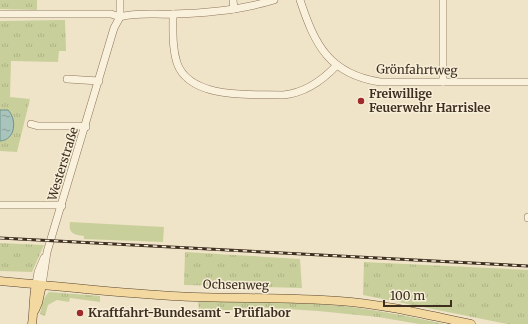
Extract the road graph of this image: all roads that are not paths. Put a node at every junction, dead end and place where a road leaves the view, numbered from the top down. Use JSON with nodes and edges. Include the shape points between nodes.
{"nodes":[{"id":1,"x":120,"y":0,"type":"edge"},
{"id":2,"x":233,"y":0,"type":"edge"},
{"id":3,"x":274,"y":0,"type":"edge"},
{"id":4,"x":300,"y":0,"type":"edge"},
{"id":5,"x":443,"y":0,"type":"edge"},
{"id":6,"x":234,"y":9,"type":"junction"},
{"id":7,"x":0,"y":14,"type":"edge"},
{"id":8,"x":173,"y":14,"type":"junction"},
{"id":9,"x":120,"y":17,"type":"junction"},
{"id":10,"x":337,"y":65,"type":"junction"},
{"id":11,"x":67,"y":79,"type":"dead end"},
{"id":12,"x":99,"y":81,"type":"junction"},
{"id":13,"x":443,"y":82,"type":"junction"},
{"id":14,"x":528,"y":82,"type":"edge"},
{"id":15,"x":31,"y":124,"type":"dead end"},
{"id":16,"x":86,"y":127,"type":"junction"},
{"id":17,"x":0,"y":205,"type":"edge"},
{"id":18,"x":62,"y":206,"type":"junction"},
{"id":19,"x":0,"y":281,"type":"edge"},
{"id":20,"x":39,"y":285,"type":"junction"},
{"id":21,"x":32,"y":324,"type":"edge"},
{"id":22,"x":470,"y":324,"type":"edge"}],
"edges":[{"from":1,"to":9,"type":"street","name":"Westerstraße"},
{"from":2,"to":6,"type":"street"},
{"from":3,"to":6,"type":"street"},
{"from":4,"to":10,"type":"street","name":"Grönfahrtweg","via":[[318,44],[325,55]]},
{"from":5,"to":13,"type":"street"},
{"from":6,"to":8,"type":"street"},
{"from":7,"to":9,"type":"street","via":[[111,14]]},
{"from":8,"to":9,"type":"street","via":[[135,14]]},
{"from":8,"to":10,"type":"street","via":[[175,51],[180,68],[193,83],[215,91],[283,96],[313,86]]},
{"from":9,"to":12,"type":"street","name":"Westerstraße","via":[[114,28]]},
{"from":10,"to":13,"type":"street","name":"Grönfahrtweg","via":[[364,80]]},
{"from":11,"to":12,"type":"street"},
{"from":12,"to":16,"type":"street","name":"Westerstraße"},
{"from":13,"to":14,"type":"street","name":"Grönfahrtweg"},
{"from":15,"to":16,"type":"street"},
{"from":16,"to":18,"type":"street","name":"Westerstraße"},
{"from":17,"to":18,"type":"street"},
{"from":18,"to":20,"type":"street","name":"Westerstraße"},
{"from":19,"to":20,"type":"main road","name":"Ochsenweg"},
{"from":20,"to":21,"type":"main road","via":[[33,297]]},
{"from":20,"to":22,"type":"main road","name":"Ochsenweg","via":[[173,296],[340,301]]}]}
